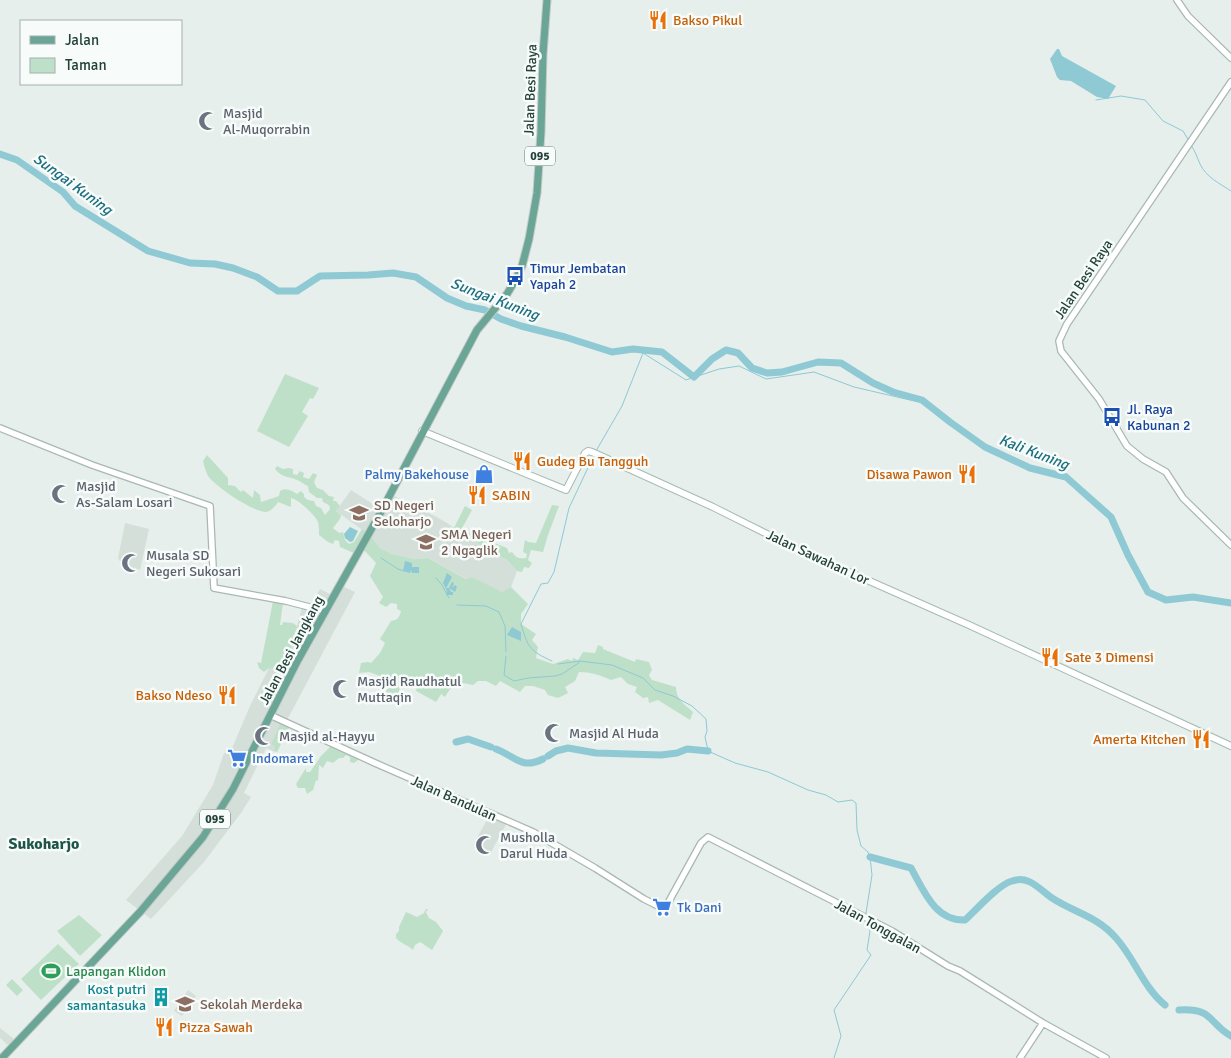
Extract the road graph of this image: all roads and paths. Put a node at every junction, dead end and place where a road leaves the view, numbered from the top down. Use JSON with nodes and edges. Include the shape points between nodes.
{"nodes":[{"id":1,"x":547,"y":0,"type":"edge"},
{"id":2,"x":1177,"y":0,"type":"edge"},
{"id":3,"x":1231,"y":58,"type":"edge"},
{"id":4,"x":1231,"y":82,"type":"edge"},
{"id":5,"x":486,"y":317,"type":"joint"},
{"id":6,"x":0,"y":428,"type":"edge"},
{"id":7,"x":422,"y":431,"type":"junction"},
{"id":8,"x":1231,"y":545,"type":"edge"},
{"id":9,"x":325,"y":611,"type":"junction"},
{"id":10,"x":270,"y":715,"type":"junction"},
{"id":11,"x":1231,"y":746,"type":"edge"},
{"id":12,"x":708,"y":838,"type":"joint"},
{"id":13,"x":1043,"y":1023,"type":"junction"},
{"id":14,"x":2,"y":1058,"type":"edge"},
{"id":15,"x":1020,"y":1058,"type":"edge"},
{"id":16,"x":1106,"y":1058,"type":"edge"}],
"edges":[{"from":1,"to":5,"type":"main road","name":"Jalan Besi Raya","number":"095","via":[[537,193],[529,239],[522,266],[507,294]]},
{"from":2,"to":3,"type":"street","via":[[1195,24]]},
{"from":4,"to":8,"type":"street","name":"Jalan Besi Raya","via":[[1059,341],[1068,360],[1099,399],[1127,446],[1166,472],[1178,493]]},
{"from":5,"to":7,"type":"main road","name":"Jalan Besi Jangkang","number":"095"},
{"from":6,"to":9,"type":"street","via":[[210,506],[214,588]]},
{"from":7,"to":9,"type":"main road","name":"Jalan Besi Jangkang","number":"095"},
{"from":7,"to":11,"type":"main road","name":"Jalan Sawahan Lor","via":[[566,490],[585,453],[592,452]]},
{"from":9,"to":10,"type":"main road","name":"Jalan Besi Jangkang","number":"095"},
{"from":10,"to":12,"type":"street","name":"Jalan Bandulan","via":[[533,832],[662,908],[701,843]]},
{"from":10,"to":14,"type":"main road","name":"Jalan Besi Jangkang","number":"095","via":[[226,801],[199,842],[140,912]]},
{"from":12,"to":13,"type":"street","name":"Jalan Tonggalan","via":[[892,931]]},
{"from":13,"to":15,"type":"street"},
{"from":13,"to":16,"type":"street","name":"Jalan Tonggalan"}]}
